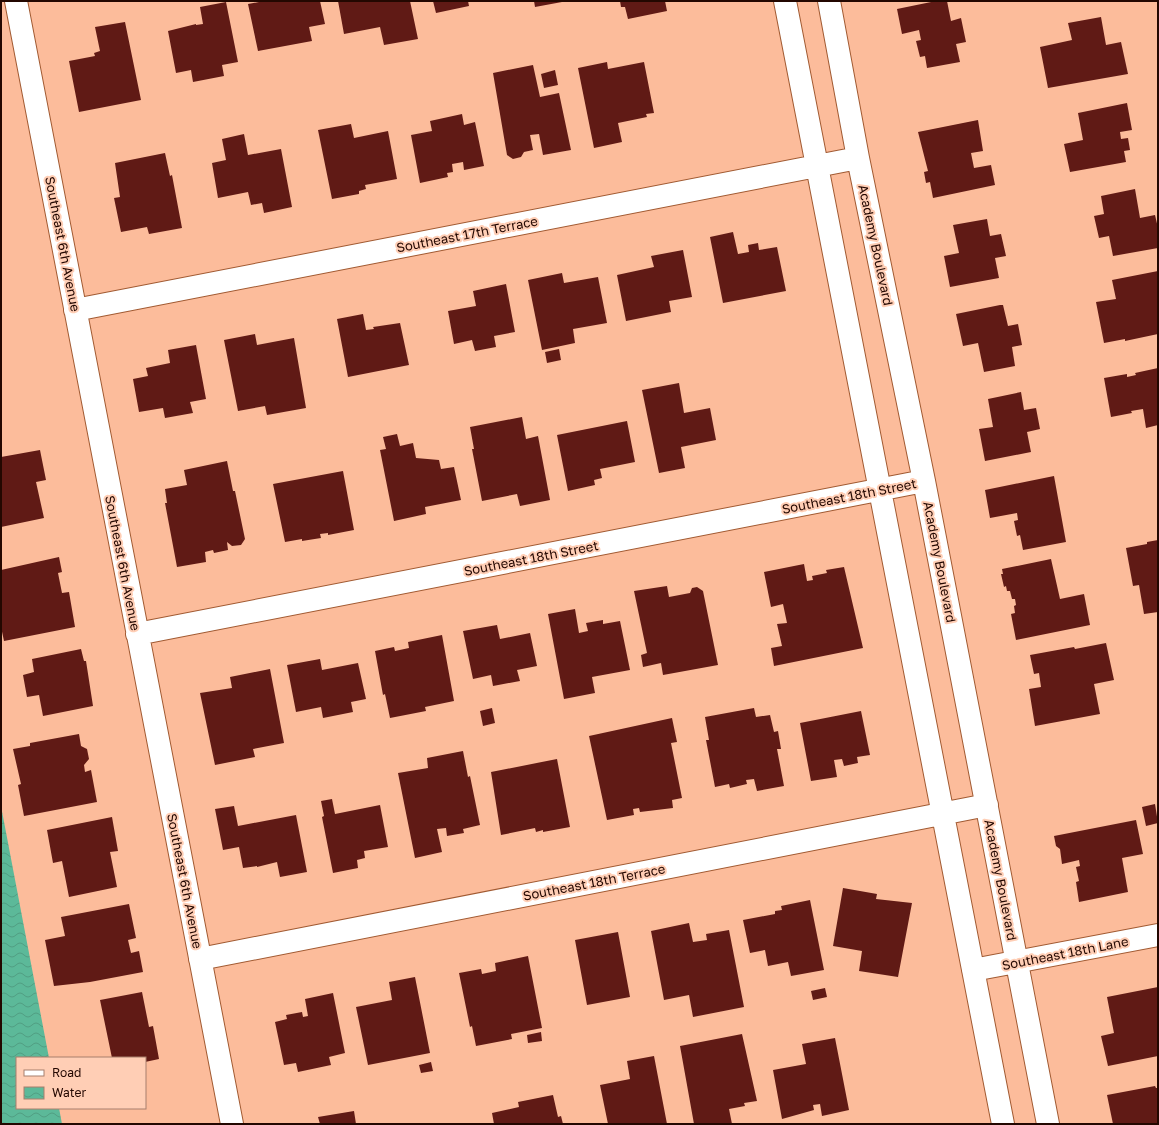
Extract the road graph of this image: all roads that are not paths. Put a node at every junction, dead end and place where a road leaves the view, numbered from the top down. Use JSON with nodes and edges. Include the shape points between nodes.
{"nodes":[{"id":1,"x":16,"y":1,"type":"edge"},
{"id":2,"x":785,"y":1,"type":"edge"},
{"id":3,"x":829,"y":1,"type":"edge"},
{"id":4,"x":858,"y":158,"type":"junction"},
{"id":5,"x":817,"y":166,"type":"junction"},
{"id":6,"x":75,"y":310,"type":"junction"},
{"id":7,"x":924,"y":481,"type":"junction"},
{"id":8,"x":880,"y":490,"type":"junction"},
{"id":9,"x":137,"y":634,"type":"junction"},
{"id":10,"x":987,"y":805,"type":"junction"},
{"id":11,"x":943,"y":814,"type":"junction"},
{"id":12,"x":1158,"y":935,"type":"edge"},
{"id":13,"x":200,"y":959,"type":"junction"},
{"id":14,"x":1017,"y":962,"type":"junction"},
{"id":15,"x":973,"y":970,"type":"junction"},
{"id":16,"x":232,"y":1124,"type":"edge"},
{"id":17,"x":1003,"y":1124,"type":"edge"},
{"id":18,"x":1048,"y":1124,"type":"edge"}],
"edges":[{"from":1,"to":6,"type":"street","name":"Southeast 6th Avenue"},
{"from":2,"to":5,"type":"street"},
{"from":3,"to":4,"type":"street","name":"Academy Boulevard"},
{"from":4,"to":5,"type":"street","name":"Southeast 17th Terrace"},
{"from":4,"to":7,"type":"street","name":"Academy Boulevard"},
{"from":5,"to":6,"type":"street","name":"Southeast 17th Terrace"},
{"from":5,"to":8,"type":"street"},
{"from":6,"to":9,"type":"street","name":"Southeast 6th Avenue"},
{"from":7,"to":8,"type":"street","name":"Southeast 18th Street"},
{"from":7,"to":10,"type":"street","name":"Academy Boulevard"},
{"from":8,"to":9,"type":"street","name":"Southeast 18th Street"},
{"from":8,"to":11,"type":"street"},
{"from":9,"to":13,"type":"street","name":"Southeast 6th Avenue"},
{"from":10,"to":11,"type":"street","name":"Southeast 18th Terrace"},
{"from":10,"to":14,"type":"street","name":"Academy Boulevard"},
{"from":11,"to":13,"type":"street","name":"Southeast 18th Terrace"},
{"from":11,"to":15,"type":"street"},
{"from":12,"to":14,"type":"street","name":"Southeast 18th Lane"},
{"from":13,"to":16,"type":"street","name":"Southeast 6th Avenue"},
{"from":14,"to":15,"type":"street","name":"Southeast 18th Lane"},
{"from":14,"to":18,"type":"street","name":"Academy Boulevard"},
{"from":15,"to":17,"type":"street"}]}
